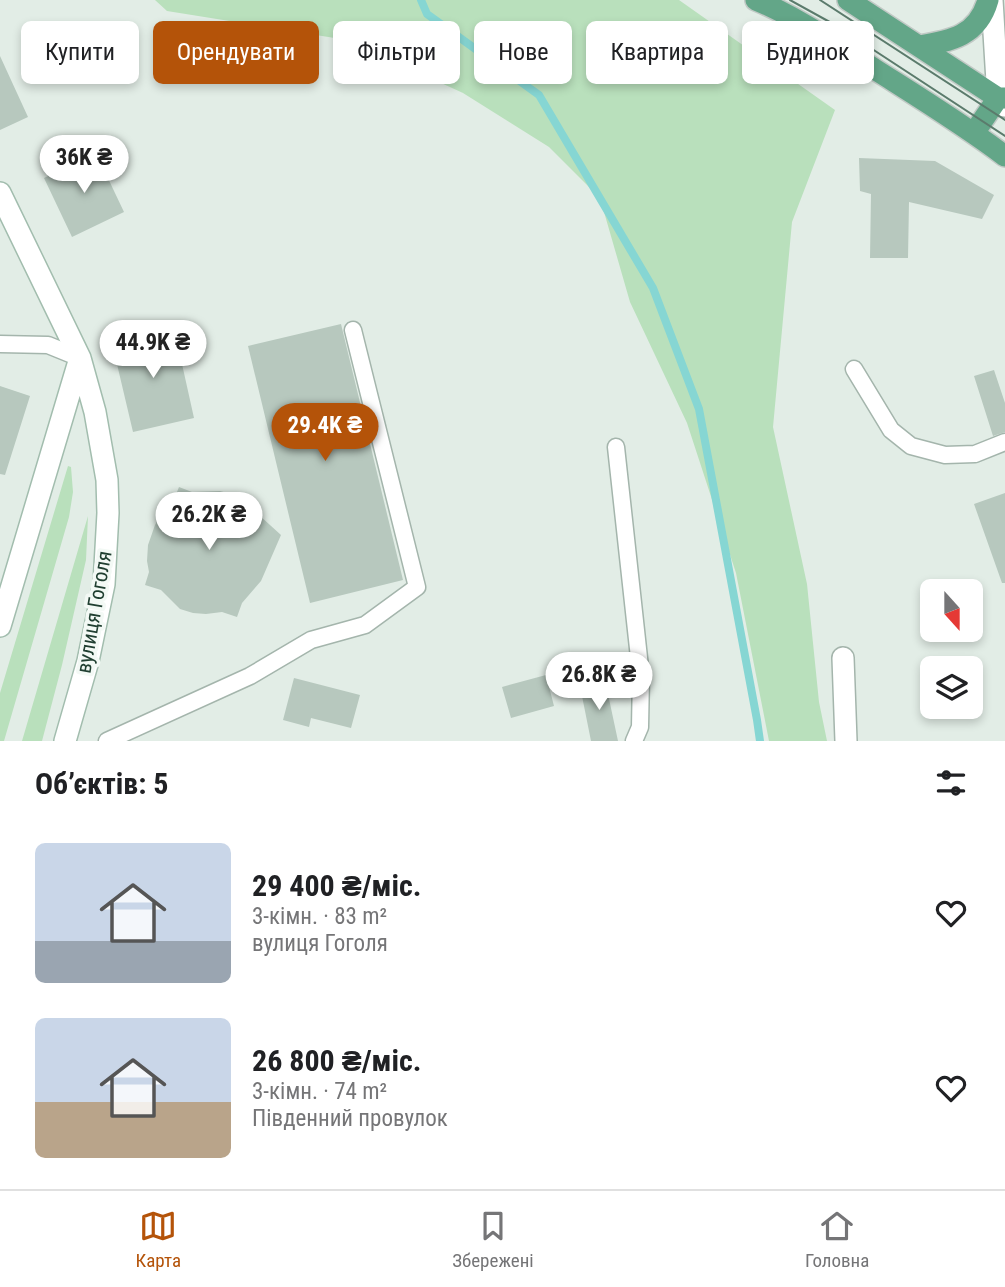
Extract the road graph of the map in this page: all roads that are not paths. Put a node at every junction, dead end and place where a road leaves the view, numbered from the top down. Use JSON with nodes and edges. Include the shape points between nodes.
{"nodes":[{"id":1,"x":848,"y":0,"type":"edge"},
{"id":2,"x":990,"y":0,"type":"edge"},
{"id":3,"x":762,"y":2,"type":"edge"},
{"id":4,"x":999,"y":20,"type":"edge"},
{"id":5,"x":919,"y":46,"type":"junction"},
{"id":6,"x":1003,"y":101,"type":"edge"},
{"id":7,"x":974,"y":133,"type":"junction"},
{"id":8,"x":1005,"y":156,"type":"edge"},
{"id":9,"x":0,"y":192,"type":"edge"},
{"id":10,"x":353,"y":330,"type":"dead end"},
{"id":11,"x":0,"y":344,"type":"edge"},
{"id":12,"x":80,"y":358,"type":"junction"},
{"id":13,"x":854,"y":369,"type":"dead end"},
{"id":14,"x":1005,"y":442,"type":"edge"},
{"id":15,"x":616,"y":447,"type":"dead end"},
{"id":16,"x":0,"y":626,"type":"edge"},
{"id":17,"x":843,"y":658,"type":"dead end"},
{"id":18,"x":65,"y":741,"type":"edge"},
{"id":19,"x":107,"y":741,"type":"edge"},
{"id":20,"x":634,"y":741,"type":"edge"},
{"id":21,"x":846,"y":741,"type":"edge"}],
"edges":[{"from":1,"to":5,"type":"main road"},
{"from":2,"to":4,"type":"main road"},
{"from":2,"to":5,"type":"main road","via":[[968,32],[950,41]]},
{"from":3,"to":7,"type":"main road"},
{"from":4,"to":6,"type":"main road"},
{"from":5,"to":6,"type":"main road"},
{"from":6,"to":7,"type":"main road"},
{"from":7,"to":8,"type":"main road"},
{"from":9,"to":12,"type":"main road","name":"вулиця Гоголя"},
{"from":10,"to":19,"type":"lane","via":[[416,587],[365,625],[311,640],[250,676]]},
{"from":11,"to":12,"type":"lane","via":[[48,345]]},
{"from":12,"to":16,"type":"main road"},
{"from":12,"to":18,"type":"main road","name":"вулиця Гоголя","via":[[102,442],[108,513],[104,584]]},
{"from":13,"to":14,"type":"lane","via":[[891,430],[911,446],[945,455],[975,454]]},
{"from":15,"to":20,"type":"lane","via":[[641,677],[640,727]]},
{"from":17,"to":21,"type":"main road"}]}
